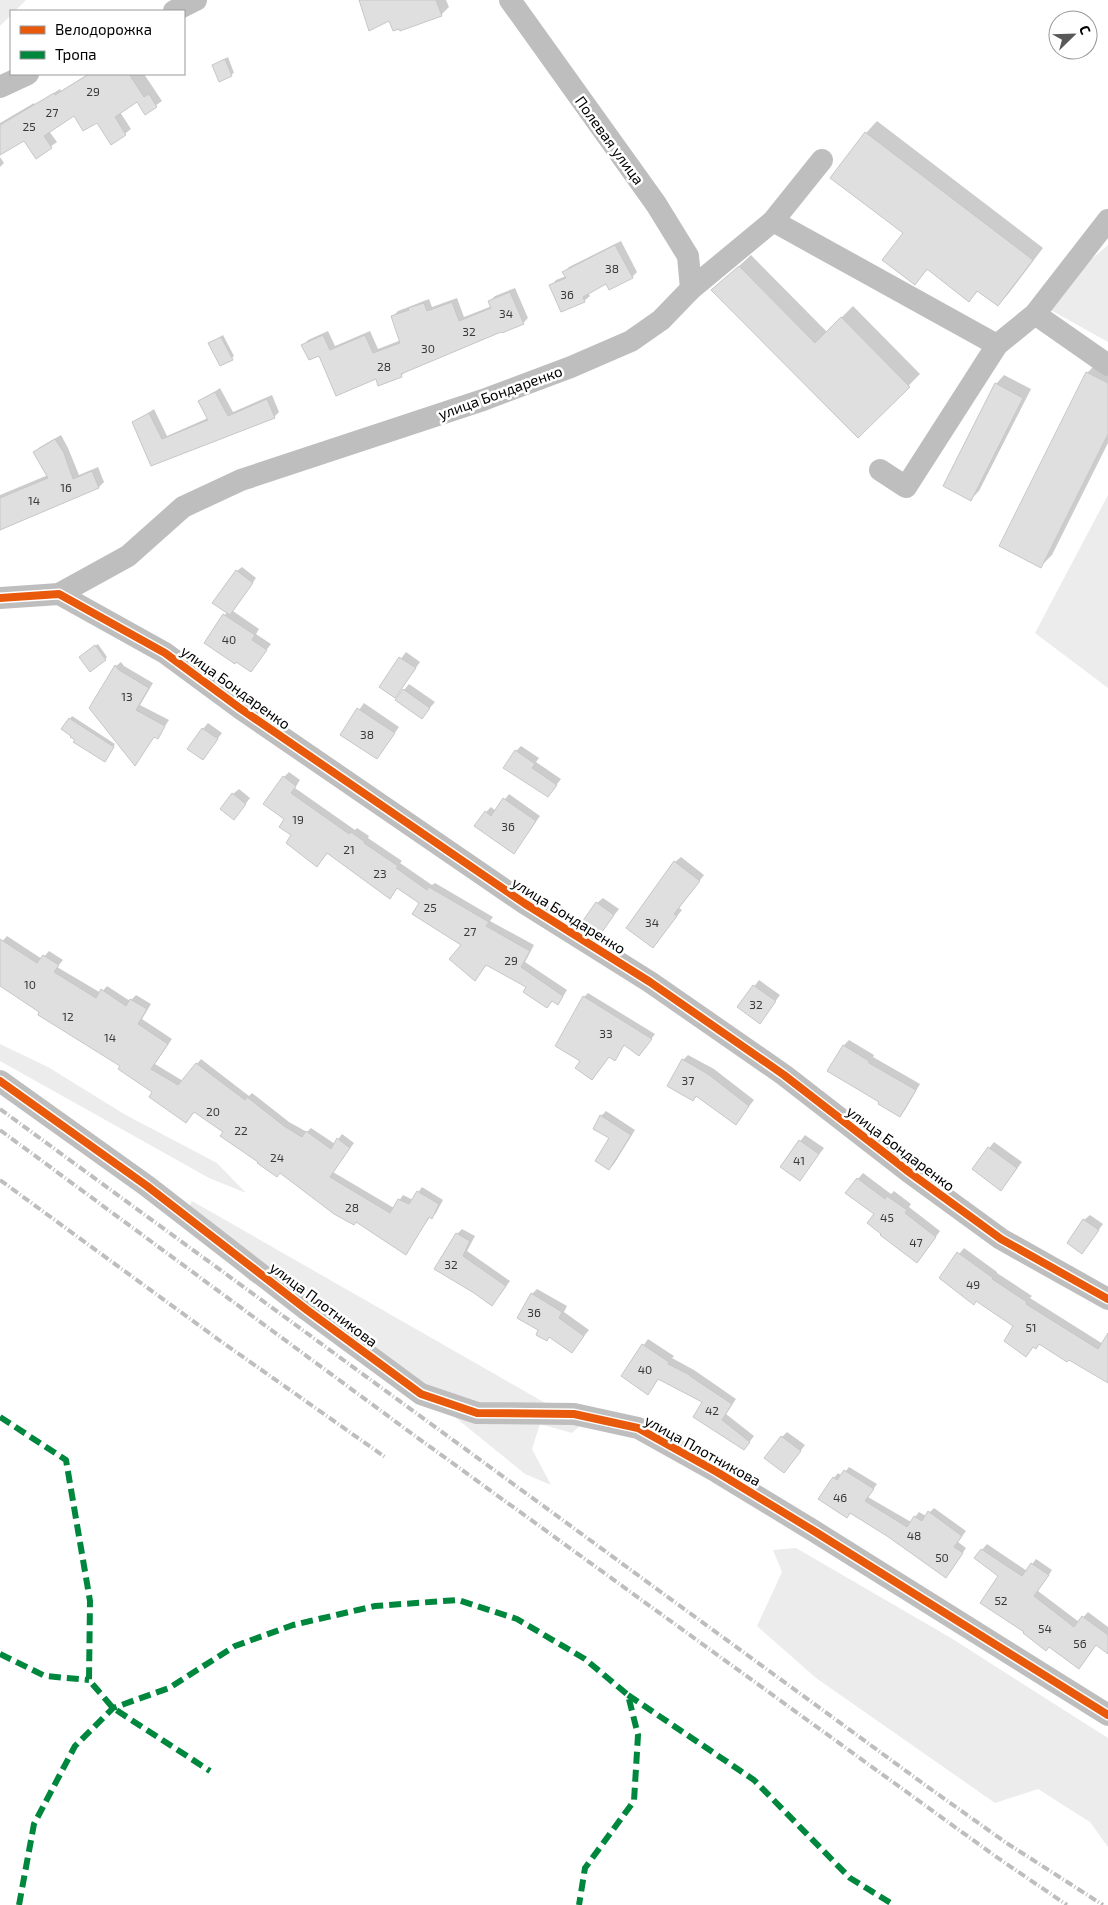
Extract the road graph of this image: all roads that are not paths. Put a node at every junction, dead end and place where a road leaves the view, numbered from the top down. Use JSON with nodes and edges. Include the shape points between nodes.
{"nodes":[{"id":1,"x":196,"y":0,"type":"edge"},
{"id":2,"x":510,"y":0,"type":"edge"},
{"id":3,"x":176,"y":10,"type":"edge"},
{"id":4,"x":26,"y":75,"type":"edge"},
{"id":5,"x":0,"y":87,"type":"edge"},
{"id":6,"x":822,"y":160,"type":"dead end"},
{"id":7,"x":1108,"y":220,"type":"edge"},
{"id":8,"x":773,"y":221,"type":"junction"},
{"id":9,"x":691,"y":289,"type":"junction"},
{"id":10,"x":1035,"y":314,"type":"junction"},
{"id":11,"x":997,"y":345,"type":"junction"},
{"id":12,"x":1108,"y":365,"type":"edge"},
{"id":13,"x":880,"y":470,"type":"dead end"},
{"id":14,"x":59,"y":594,"type":"junction"},
{"id":15,"x":0,"y":598,"type":"edge"},
{"id":16,"x":0,"y":1081,"type":"edge"},
{"id":17,"x":1108,"y":1299,"type":"edge"},
{"id":18,"x":1108,"y":1715,"type":"edge"}],
"edges":[{"from":1,"to":3,"type":"street"},
{"from":2,"to":9,"type":"street","name":"Полевая улица","via":[[656,204],[688,256]]},
{"from":4,"to":5,"type":"street"},
{"from":6,"to":8,"type":"street","name":"улица Бондаренко"},
{"from":7,"to":10,"type":"street"},
{"from":8,"to":9,"type":"street","name":"улица Бондаренко"},
{"from":8,"to":11,"type":"street"},
{"from":9,"to":14,"type":"street","name":"улица Бондаренко","via":[[661,320],[614,349],[483,400],[241,480],[183,507],[128,556]]},
{"from":10,"to":11,"type":"street"},
{"from":10,"to":12,"type":"street"},
{"from":11,"to":13,"type":"street","via":[[906,487]]},
{"from":14,"to":15,"type":"street","name":"улица Бондаренко"},
{"from":14,"to":17,"type":"street","name":"улица Бондаренко","via":[[166,654],[524,903],[650,982],[784,1075],[908,1172],[1001,1239]]},
{"from":16,"to":18,"type":"street","name":"улица Плотникова","via":[[148,1186],[421,1394],[477,1413],[574,1414],[638,1428],[814,1530]]}]}
